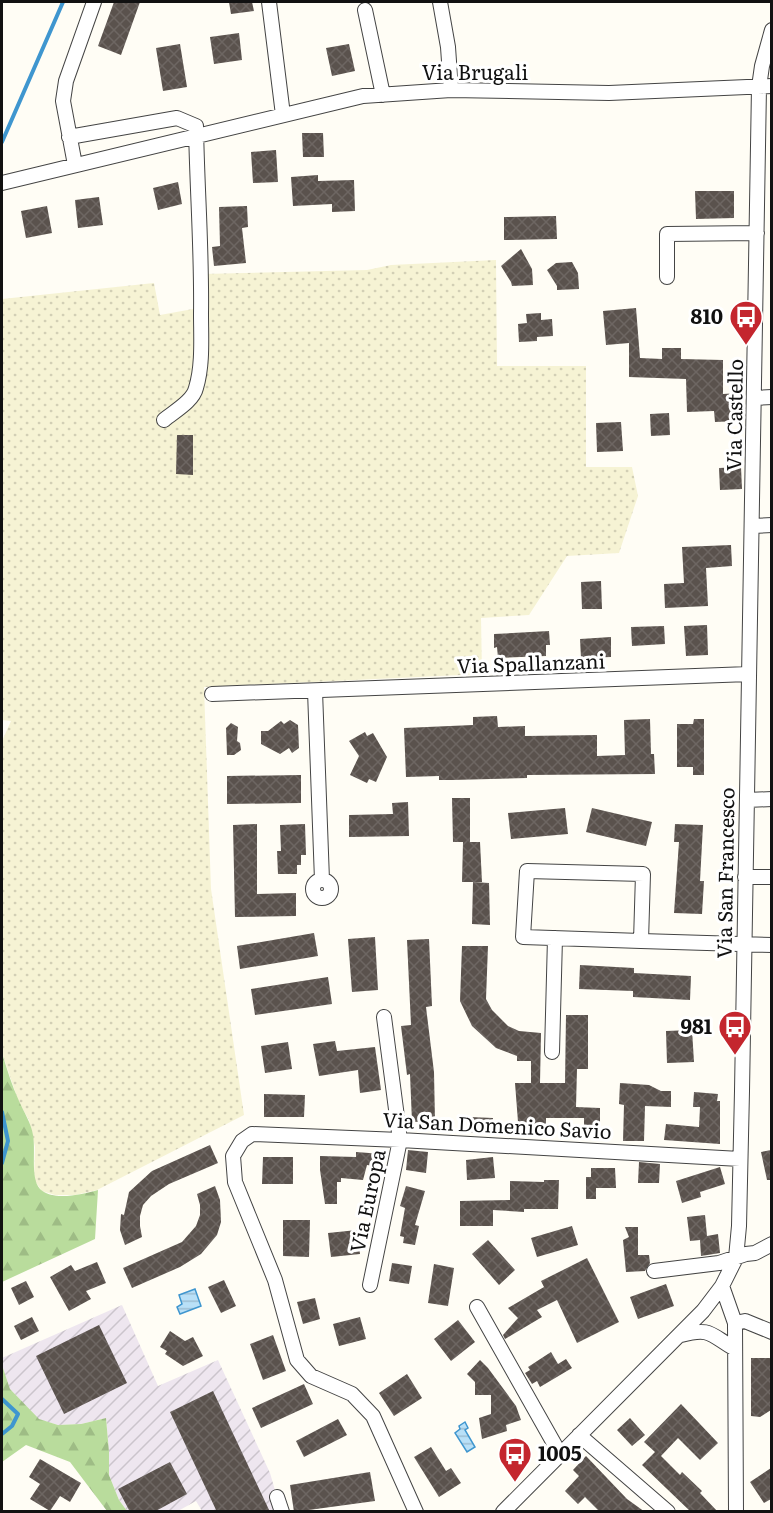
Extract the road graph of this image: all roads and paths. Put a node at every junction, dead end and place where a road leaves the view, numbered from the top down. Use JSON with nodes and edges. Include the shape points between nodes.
{"nodes":[{"id":1,"x":94,"y":2,"type":"edge"},
{"id":2,"x":269,"y":2,"type":"edge"},
{"id":3,"x":440,"y":2,"type":"edge"},
{"id":4,"x":366,"y":10,"type":"dead end"},
{"id":5,"x":771,"y":30,"type":"edge"},
{"id":6,"x":765,"y":86,"type":"edge"},
{"id":7,"x":451,"y":90,"type":"junction"},
{"id":8,"x":383,"y":94,"type":"junction"},
{"id":9,"x":283,"y":115,"type":"junction"},
{"id":10,"x":196,"y":136,"type":"junction"},
{"id":11,"x":69,"y":137,"type":"junction"},
{"id":12,"x":75,"y":165,"type":"junction"},
{"id":13,"x":2,"y":183,"type":"edge"},
{"id":14,"x":757,"y":233,"type":"junction"},
{"id":15,"x":667,"y":277,"type":"dead end"},
{"id":16,"x":771,"y":397,"type":"edge"},
{"id":17,"x":755,"y":398,"type":"junction"},
{"id":18,"x":164,"y":420,"type":"dead end"},
{"id":19,"x":754,"y":489,"type":"joint"},
{"id":20,"x":771,"y":525,"type":"edge"},
{"id":21,"x":752,"y":526,"type":"junction"},
{"id":22,"x":749,"y":674,"type":"junction"},
{"id":23,"x":315,"y":691,"type":"junction"},
{"id":24,"x":212,"y":694,"type":"dead end"},
{"id":25,"x":747,"y":800,"type":"junction"},
{"id":26,"x":771,"y":800,"type":"edge"},
{"id":27,"x":745,"y":877,"type":"junction"},
{"id":28,"x":771,"y":877,"type":"edge"},
{"id":29,"x":322,"y":880,"type":"dead end"},
{"id":30,"x":555,"y":938,"type":"junction"},
{"id":31,"x":641,"y":941,"type":"junction"},
{"id":32,"x":744,"y":944,"type":"junction"},
{"id":33,"x":771,"y":945,"type":"edge"},
{"id":34,"x":384,"y":1017,"type":"dead end"},
{"id":35,"x":552,"y":1052,"type":"dead end"},
{"id":36,"x":400,"y":1140,"type":"junction"},
{"id":37,"x":740,"y":1159,"type":"junction"},
{"id":38,"x":771,"y":1244,"type":"edge"},
{"id":39,"x":736,"y":1258,"type":"junction"},
{"id":40,"x":654,"y":1271,"type":"dead end"},
{"id":41,"x":370,"y":1286,"type":"dead end"},
{"id":42,"x":722,"y":1286,"type":"junction"},
{"id":43,"x":477,"y":1307,"type":"dead end"},
{"id":44,"x":735,"y":1323,"type":"junction"},
{"id":45,"x":771,"y":1332,"type":"edge"},
{"id":46,"x":681,"y":1335,"type":"junction"},
{"id":47,"x":735,"y":1350,"type":"junction"},
{"id":48,"x":579,"y":1435,"type":"junction"},
{"id":49,"x":560,"y":1454,"type":"junction"},
{"id":50,"x":277,"y":1497,"type":"dead end"},
{"id":51,"x":282,"y":1512,"type":"edge"},
{"id":52,"x":417,"y":1512,"type":"edge"},
{"id":53,"x":503,"y":1512,"type":"edge"},
{"id":54,"x":668,"y":1512,"type":"edge"},
{"id":55,"x":736,"y":1512,"type":"edge"}],
"edges":[{"from":1,"to":11,"type":"street","via":[[66,81],[63,101]]},
{"from":2,"to":9,"type":"street"},
{"from":3,"to":7,"type":"street"},
{"from":4,"to":8,"type":"street"},
{"from":5,"to":6,"type":"street","name":"Via Castello","via":[[762,66]]},
{"from":6,"to":7,"type":"street","name":"Via Brugali","via":[[609,93]]},
{"from":6,"to":14,"type":"street","name":"Via Castello"},
{"from":7,"to":8,"type":"street","name":"Via Brugali"},
{"from":8,"to":9,"type":"street","name":"Via Brugali"},
{"from":9,"to":10,"type":"street","name":"Via Brugali"},
{"from":10,"to":11,"type":"street","via":[[196,126],[177,118]]},
{"from":10,"to":12,"type":"street","name":"Via Brugali"},
{"from":10,"to":18,"type":"street","via":[[201,350],[196,389],[190,399]]},
{"from":11,"to":12,"type":"street"},
{"from":12,"to":13,"type":"street","name":"Via Brugali"},
{"from":14,"to":15,"type":"street","via":[[667,234]]},
{"from":14,"to":17,"type":"street","name":"Via Castello"},
{"from":16,"to":17,"type":"street"},
{"from":17,"to":19,"type":"street","name":"Via Castello"},
{"from":19,"to":21,"type":"street","name":"Via San Francesco"},
{"from":20,"to":21,"type":"street"},
{"from":21,"to":22,"type":"street","name":"Via San Francesco"},
{"from":22,"to":23,"type":"street","name":"Via Spallanzani"},
{"from":22,"to":25,"type":"street","name":"Via San Francesco"},
{"from":23,"to":24,"type":"street","name":"Via Spallanzani"},
{"from":23,"to":29,"type":"street"},
{"from":25,"to":26,"type":"street"},
{"from":25,"to":27,"type":"street","name":"Via San Francesco"},
{"from":27,"to":28,"type":"street"},
{"from":27,"to":32,"type":"street","name":"Via San Francesco"},
{"from":30,"to":31,"type":"street"},
{"from":30,"to":31,"type":"street","via":[[523,937],[527,871],[643,874]]},
{"from":30,"to":35,"type":"street"},
{"from":31,"to":32,"type":"street"},
{"from":32,"to":33,"type":"street"},
{"from":32,"to":37,"type":"street","name":"Via San Francesco"},
{"from":34,"to":36,"type":"street","name":"Via Europa"},
{"from":36,"to":37,"type":"street","name":"Via San Domenico Savio"},
{"from":36,"to":41,"type":"street","name":"Via Europa"},
{"from":36,"to":52,"type":"street","name":"Via San Domenico Savio","via":[[252,1134],[233,1156],[235,1182],[276,1280],[297,1360],[311,1376],[352,1394],[373,1416]]},
{"from":37,"to":39,"type":"street","name":"Via San Francesco"},
{"from":38,"to":39,"type":"street"},
{"from":39,"to":40,"type":"street"},
{"from":39,"to":42,"type":"street"},
{"from":42,"to":44,"type":"street"},
{"from":42,"to":46,"type":"street"},
{"from":43,"to":49,"type":"street"},
{"from":44,"to":45,"type":"street","via":[[746,1321]]},
{"from":44,"to":47,"type":"street"},
{"from":46,"to":47,"type":"street","via":[[699,1330],[712,1333]]},
{"from":46,"to":48,"type":"street"},
{"from":47,"to":55,"type":"street"},
{"from":48,"to":49,"type":"street"},
{"from":48,"to":54,"type":"street"},
{"from":49,"to":53,"type":"street"},
{"from":50,"to":51,"type":"street"}]}
